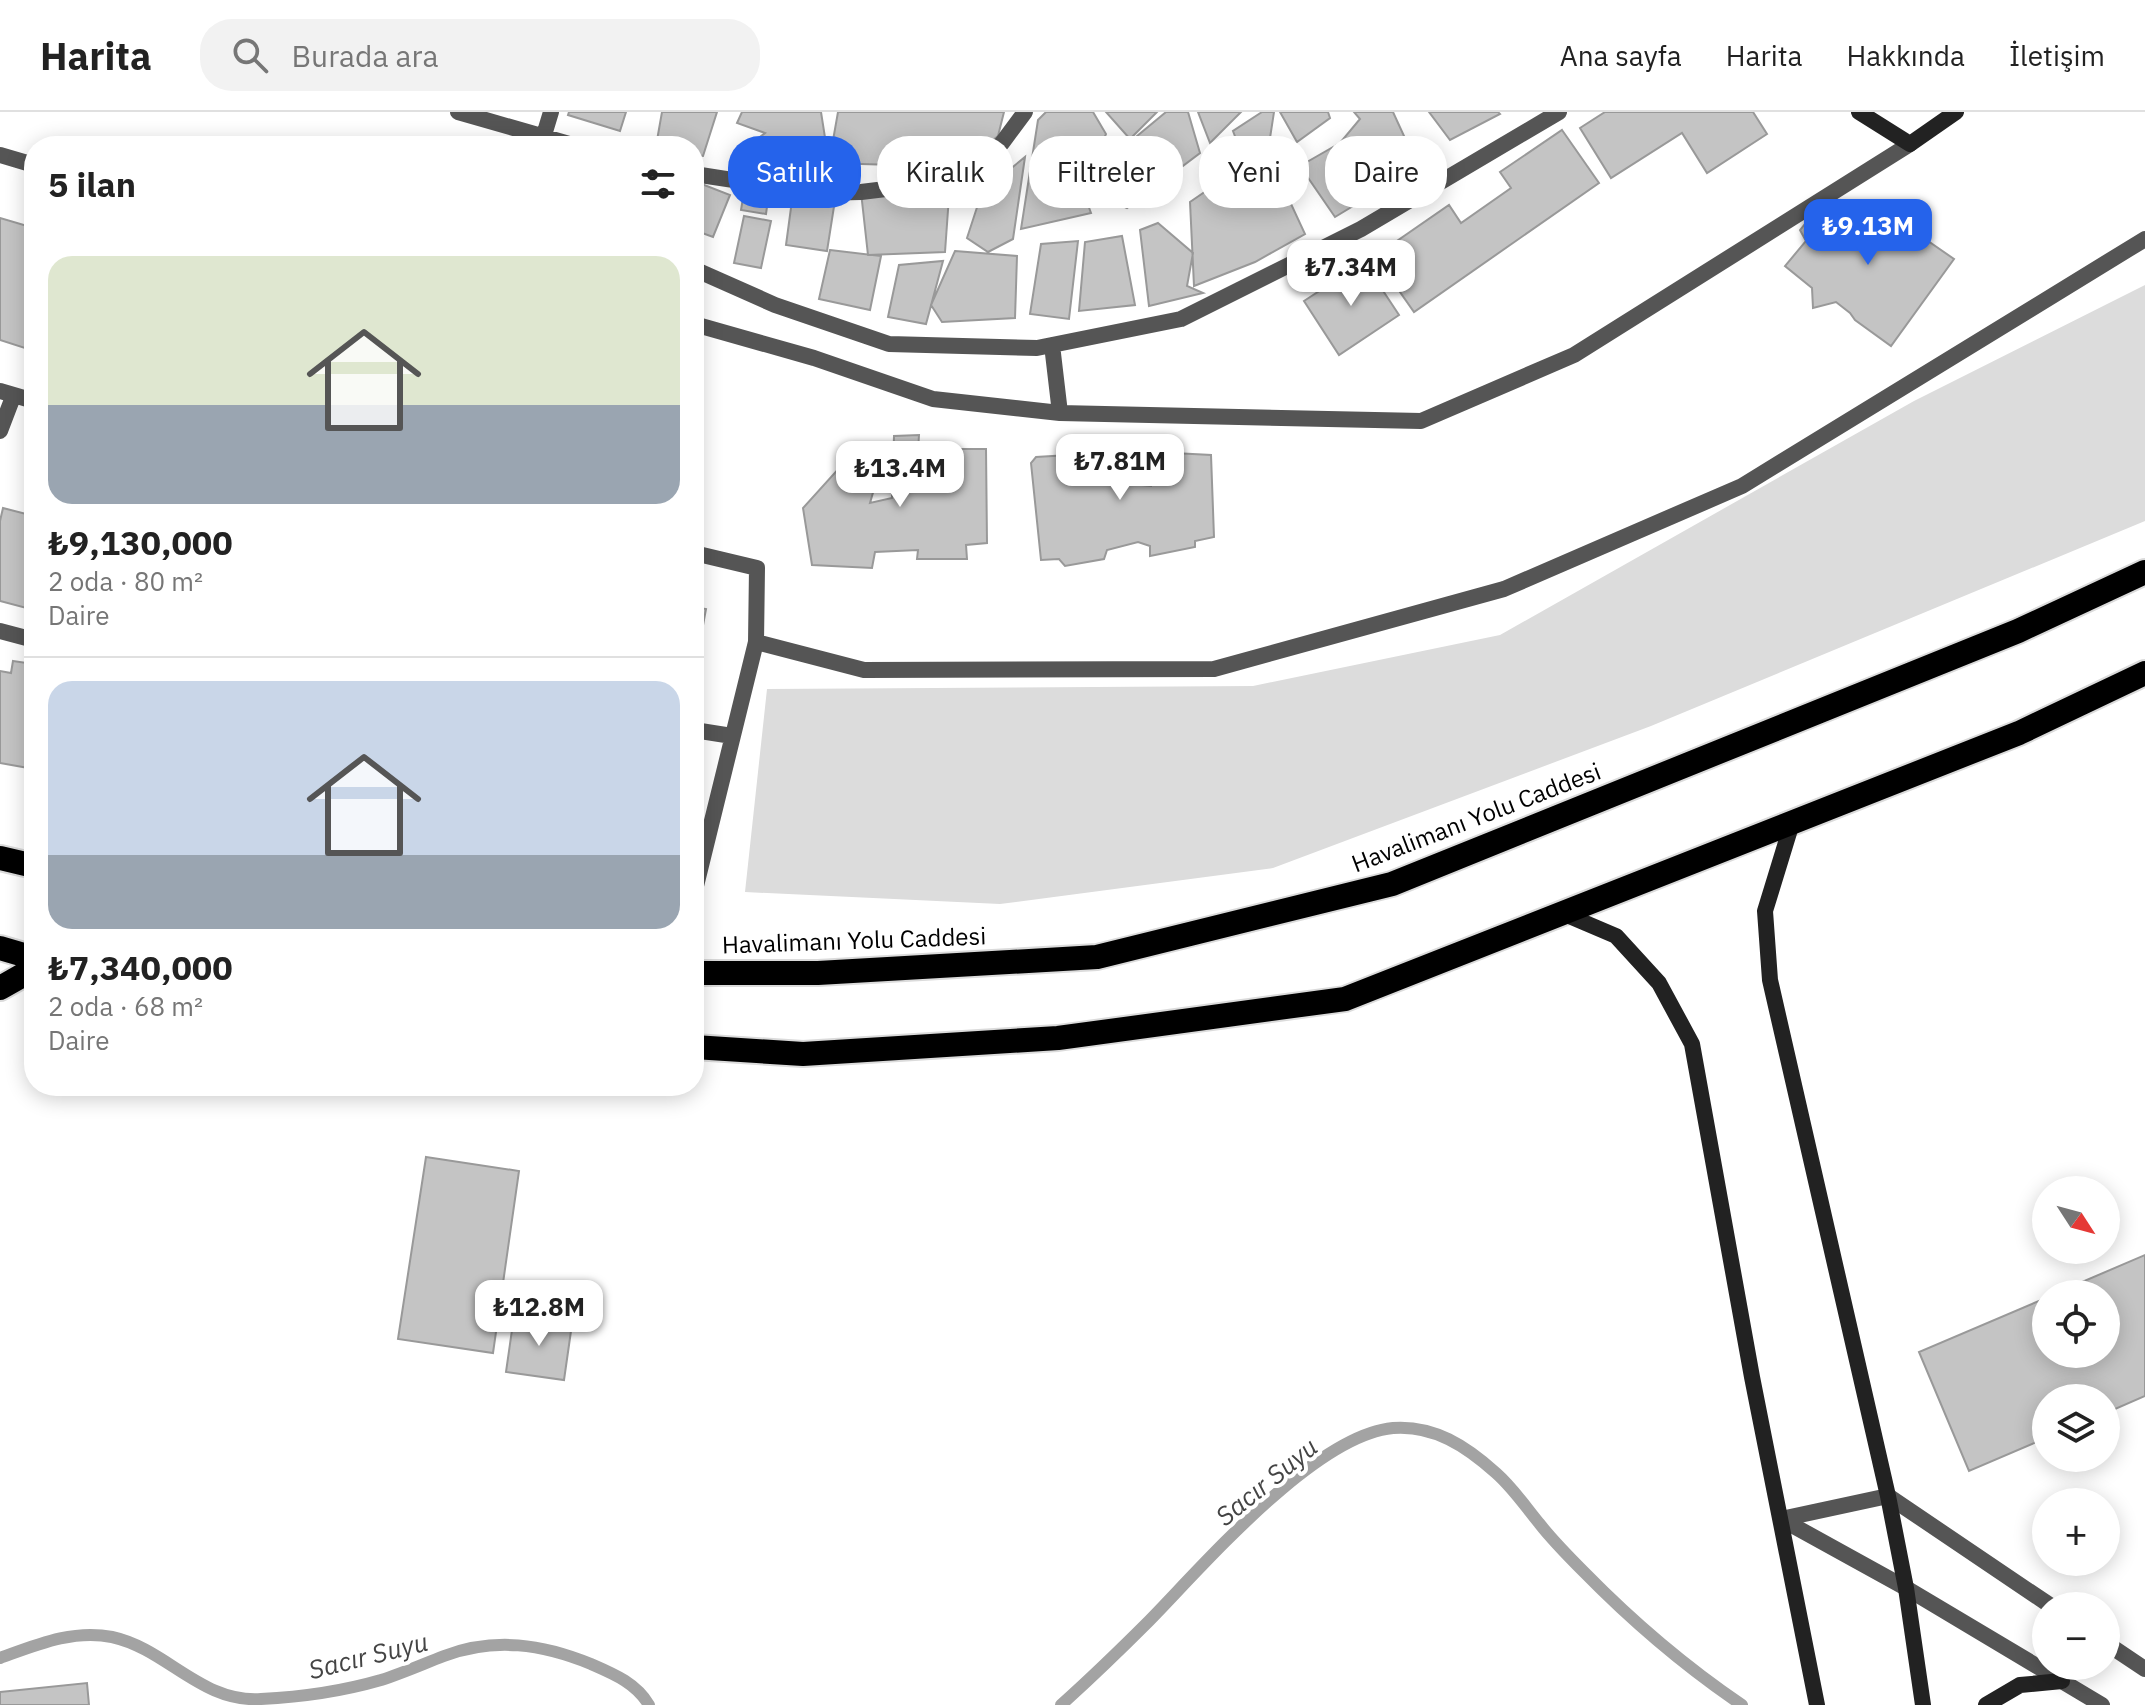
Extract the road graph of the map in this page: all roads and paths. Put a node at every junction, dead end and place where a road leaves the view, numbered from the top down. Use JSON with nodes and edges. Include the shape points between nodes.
{"nodes":[{"id":1,"x":458,"y":112,"type":"edge"},
{"id":2,"x":551,"y":112,"type":"edge"},
{"id":3,"x":1025,"y":112,"type":"edge"},
{"id":4,"x":1559,"y":112,"type":"edge"},
{"id":5,"x":1859,"y":112,"type":"edge"},
{"id":6,"x":1956,"y":112,"type":"edge"},
{"id":7,"x":525,"y":136,"type":"edge"},
{"id":8,"x":544,"y":136,"type":"edge"},
{"id":9,"x":1910,"y":144,"type":"junction"},
{"id":10,"x":0,"y":155,"type":"edge"},
{"id":11,"x":24,"y":162,"type":"edge"},
{"id":12,"x":704,"y":176,"type":"edge"},
{"id":13,"x":2145,"y":239,"type":"edge"},
{"id":14,"x":704,"y":273,"type":"edge"},
{"id":15,"x":704,"y":327,"type":"edge"},
{"id":16,"x":1052,"y":345,"type":"junction"},
{"id":17,"x":6,"y":394,"type":"edge"},
{"id":18,"x":1060,"y":413,"type":"junction"},
{"id":19,"x":0,"y":431,"type":"edge"},
{"id":20,"x":704,"y":555,"type":"edge"},
{"id":21,"x":2145,"y":572,"type":"edge"},
{"id":22,"x":0,"y":631,"type":"edge"},
{"id":23,"x":24,"y":637,"type":"edge"},
{"id":24,"x":756,"y":642,"type":"junction"},
{"id":25,"x":2145,"y":673,"type":"edge"},
{"id":26,"x":704,"y":732,"type":"edge"},
{"id":27,"x":732,"y":736,"type":"junction"},
{"id":28,"x":1792,"y":823,"type":"junction"},
{"id":29,"x":704,"y":852,"type":"edge"},
{"id":30,"x":0,"y":858,"type":"edge"},
{"id":31,"x":24,"y":864,"type":"edge"},
{"id":32,"x":1562,"y":913,"type":"junction"},
{"id":33,"x":0,"y":948,"type":"edge"},
{"id":34,"x":24,"y":955,"type":"edge"},
{"id":35,"x":704,"y":973,"type":"edge"},
{"id":36,"x":24,"y":975,"type":"edge"},
{"id":37,"x":0,"y":988,"type":"edge"},
{"id":38,"x":704,"y":1048,"type":"edge"},
{"id":39,"x":1888,"y":1496,"type":"junction"},
{"id":40,"x":1781,"y":1519,"type":"junction"},
{"id":41,"x":1906,"y":1588,"type":"junction"},
{"id":42,"x":2032,"y":1593,"type":"edge"},
{"id":43,"x":2120,"y":1652,"type":"edge"},
{"id":44,"x":2145,"y":1669,"type":"edge"},
{"id":45,"x":2062,"y":1681,"type":"junction"},
{"id":46,"x":1816,"y":1700,"type":"edge"},
{"id":47,"x":1923,"y":1705,"type":"edge"},
{"id":48,"x":1986,"y":1705,"type":"edge"},
{"id":49,"x":2102,"y":1705,"type":"edge"}],
"edges":[{"from":1,"to":7,"type":"street"},
{"from":2,"to":8,"type":"street"},
{"from":3,"to":12,"type":"street","via":[[968,179],[818,193]]},
{"from":4,"to":16,"type":"street","via":[[1361,229],[1181,319]]},
{"from":5,"to":9,"type":"street"},
{"from":6,"to":9,"type":"street"},
{"from":9,"to":18,"type":"street","via":[[1574,355],[1421,421]]},
{"from":10,"to":11,"type":"street"},
{"from":13,"to":24,"type":"street","via":[[1742,486],[1504,589],[1214,669],[864,670]]},
{"from":14,"to":16,"type":"street","via":[[775,305],[889,344]]},
{"from":15,"to":18,"type":"street","via":[[933,399]]},
{"from":16,"to":18,"type":"street"},
{"from":17,"to":19,"type":"street"},
{"from":20,"to":24,"type":"street","via":[[757,568]]},
{"from":21,"to":35,"type":"highway","name":"Havalimanı Yolu Caddesi","via":[[2018,631],[1392,884],[1097,957],[818,973]]},
{"from":22,"to":23,"type":"street"},
{"from":24,"to":27,"type":"street"},
{"from":25,"to":28,"type":"highway","via":[[2019,733]]},
{"from":26,"to":27,"type":"street"},
{"from":27,"to":29,"type":"street"},
{"from":28,"to":32,"type":"highway"},
{"from":28,"to":39,"type":"street","via":[[1765,911],[1770,980]]},
{"from":30,"to":31,"type":"highway"},
{"from":32,"to":38,"type":"highway","via":[[1345,999],[1058,1038],[803,1054]]},
{"from":32,"to":40,"type":"street","via":[[1616,936],[1659,983],[1692,1044]]},
{"from":33,"to":34,"type":"highway"},
{"from":36,"to":37,"type":"highway"},
{"from":39,"to":40,"type":"street"},
{"from":39,"to":41,"type":"street"},
{"from":39,"to":42,"type":"street"},
{"from":40,"to":41,"type":"street"},
{"from":40,"to":46,"type":"street"},
{"from":41,"to":45,"type":"street"},
{"from":41,"to":47,"type":"street"},
{"from":43,"to":44,"type":"street"},
{"from":45,"to":48,"type":"street","via":[[2020,1685]]},
{"from":45,"to":49,"type":"street"}]}
